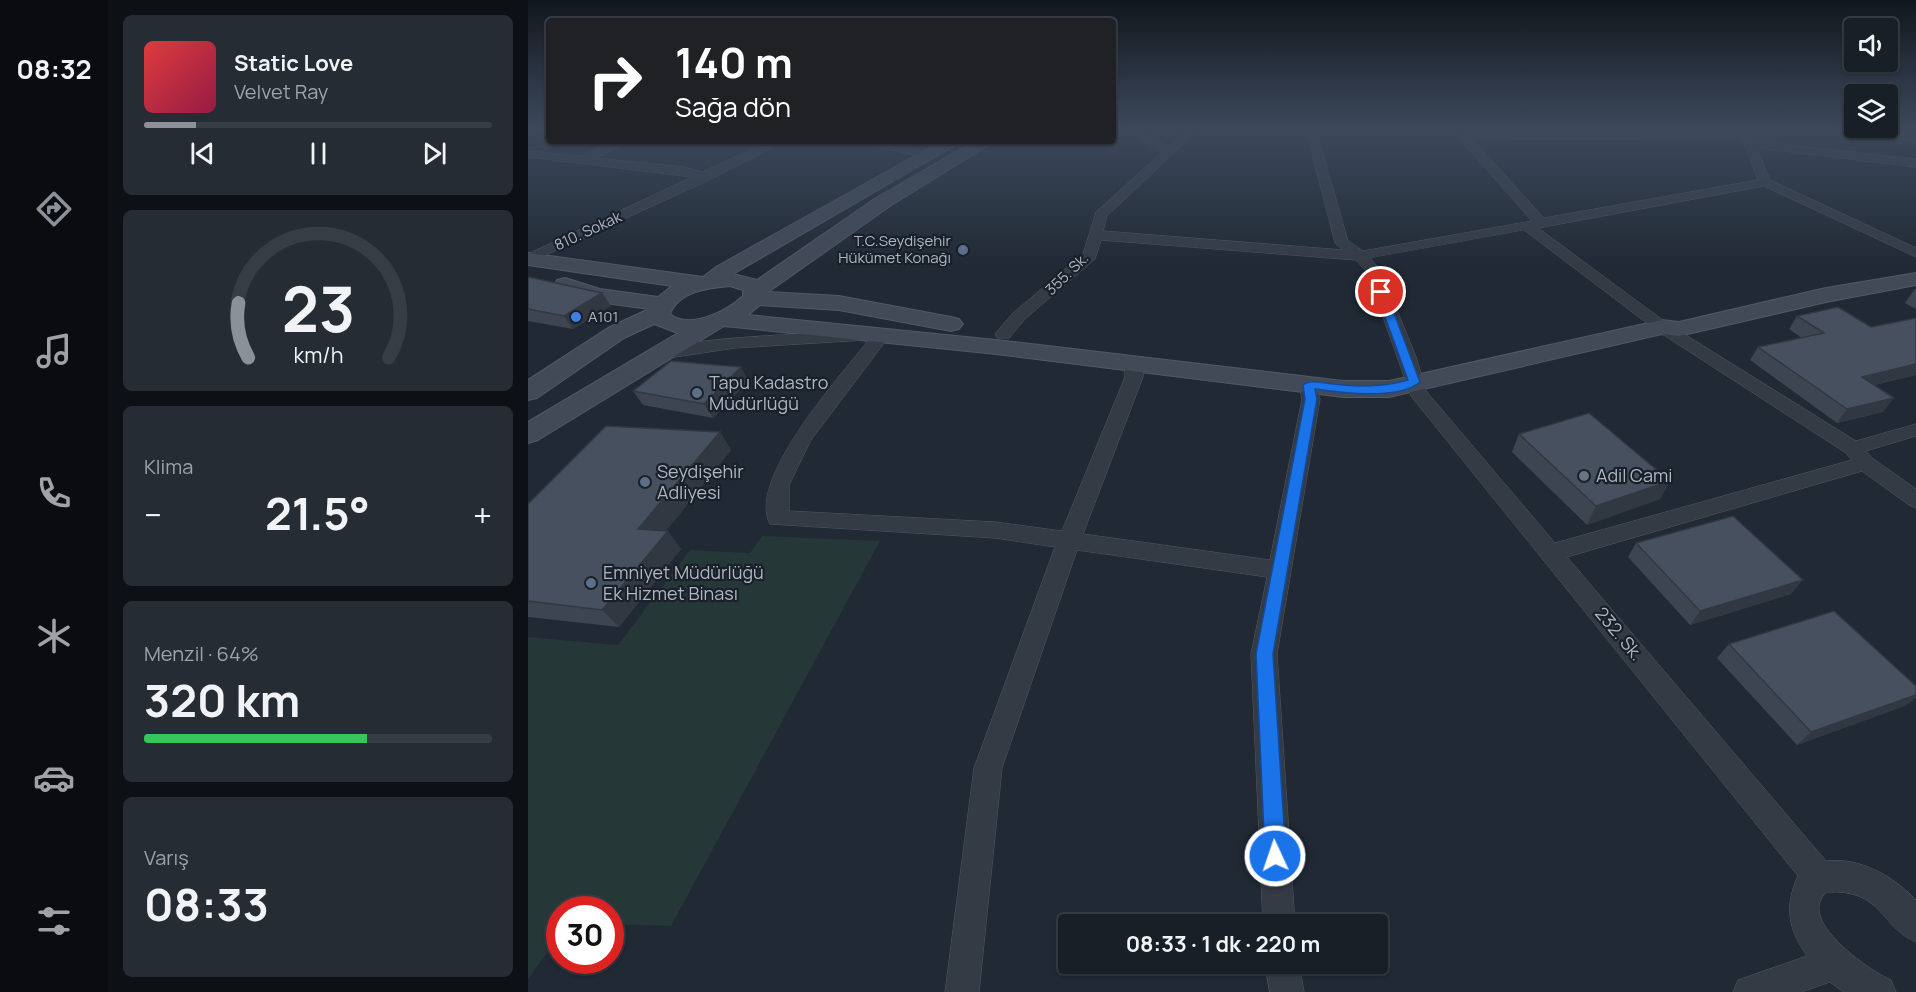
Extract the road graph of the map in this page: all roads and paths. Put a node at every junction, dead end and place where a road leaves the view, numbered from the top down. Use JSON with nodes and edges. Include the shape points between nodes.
{"nodes":[{"id":1,"x":891,"y":176,"type":"edge"},
{"id":2,"x":927,"y":176,"type":"edge"},
{"id":3,"x":1143,"y":176,"type":"edge"},
{"id":4,"x":1324,"y":176,"type":"edge"},
{"id":5,"x":1495,"y":176,"type":"edge"},
{"id":6,"x":1763,"y":176,"type":"edge"},
{"id":7,"x":705,"y":177,"type":"edge"},
{"id":8,"x":1765,"y":182,"type":"junction"},
{"id":9,"x":1534,"y":225,"type":"junction"},
{"id":10,"x":1096,"y":236,"type":"junction"},
{"id":11,"x":1916,"y":253,"type":"edge"},
{"id":12,"x":1360,"y":256,"type":"junction"},
{"id":13,"x":528,"y":259,"type":"edge"},
{"id":14,"x":1916,"y":259,"type":"edge"},
{"id":15,"x":528,"y":273,"type":"edge"},
{"id":16,"x":1916,"y":279,"type":"edge"},
{"id":17,"x":705,"y":283,"type":"junction"},
{"id":18,"x":754,"y":294,"type":"junction"},
{"id":19,"x":660,"y":308,"type":"junction"},
{"id":20,"x":716,"y":321,"type":"junction"},
{"id":21,"x":1662,"y":327,"type":"junction"},
{"id":22,"x":1004,"y":333,"type":"junction"},
{"id":23,"x":883,"y":334,"type":"junction"},
{"id":24,"x":662,"y":354,"type":"junction"},
{"id":25,"x":1134,"y":364,"type":"junction"},
{"id":26,"x":1308,"y":385,"type":"junction"},
{"id":27,"x":1416,"y":387,"type":"junction"},
{"id":28,"x":528,"y":392,"type":"edge"},
{"id":29,"x":1916,"y":430,"type":"edge"},
{"id":30,"x":528,"y":434,"type":"edge"},
{"id":31,"x":1859,"y":456,"type":"junction"},
{"id":32,"x":1916,"y":500,"type":"edge"},
{"id":33,"x":1068,"y":541,"type":"junction"},
{"id":34,"x":1551,"y":553,"type":"junction"},
{"id":35,"x":1281,"y":570,"type":"junction"},
{"id":36,"x":1820,"y":878,"type":"junction"},
{"id":37,"x":1912,"y":912,"type":"edge"},
{"id":38,"x":1278,"y":914,"type":"edge"},
{"id":39,"x":1834,"y":964,"type":"junction"},
{"id":40,"x":1284,"y":974,"type":"edge"},
{"id":41,"x":962,"y":992,"type":"edge"},
{"id":42,"x":1287,"y":992,"type":"edge"},
{"id":43,"x":1750,"y":992,"type":"edge"},
{"id":44,"x":1879,"y":992,"type":"edge"}],
"edges":[{"from":1,"to":17,"type":"street"},
{"from":2,"to":18,"type":"street","via":[[883,202]]},
{"from":3,"to":10,"type":"street","name":"355. Sk.","via":[[1101,215]]},
{"from":4,"to":12,"type":"street","name":"232. Sk.","via":[[1342,243]]},
{"from":5,"to":9,"type":"street"},
{"from":6,"to":8,"type":"street"},
{"from":7,"to":13,"type":"street","name":"810. Sokak"},
{"from":8,"to":9,"type":"street"},
{"from":8,"to":11,"type":"street"},
{"from":9,"to":12,"type":"street"},
{"from":9,"to":21,"type":"street"},
{"from":10,"to":12,"type":"street"},
{"from":10,"to":22,"type":"street","name":"355. Sk.","via":[[1090,256]]},
{"from":12,"to":27,"type":"street","name":"232. Sk.","via":[[1374,271]]},
{"from":13,"to":17,"type":"street"},
{"from":14,"to":21,"type":"street","via":[[1698,308],[1665,320]]},
{"from":15,"to":19,"type":"street","via":[[598,295]]},
{"from":16,"to":21,"type":"street","via":[[1679,328]]},
{"from":17,"to":18,"type":"street","via":[[742,282],[751,285]]},
{"from":17,"to":19,"type":"street","via":[[677,292]]},
{"from":18,"to":20,"type":"street","via":[[737,313]]},
{"from":18,"to":22,"type":"street","via":[[839,303]]},
{"from":19,"to":20,"type":"street","via":[[662,321],[670,324]]},
{"from":19,"to":28,"type":"street"},
{"from":20,"to":23,"type":"street"},
{"from":20,"to":24,"type":"street"},
{"from":21,"to":27,"type":"street"},
{"from":21,"to":31,"type":"street"},
{"from":22,"to":27,"type":"street","via":[[1387,373]]},
{"from":23,"to":24,"type":"street","via":[[791,338]]},
{"from":23,"to":25,"type":"street"},
{"from":23,"to":33,"type":"street","via":[[802,438],[779,485],[778,518],[984,530]]},
{"from":24,"to":30,"type":"street"},
{"from":25,"to":26,"type":"street"},
{"from":25,"to":33,"type":"street","via":[[1134,377]]},
{"from":26,"to":27,"type":"street","via":[[1343,389]]},
{"from":26,"to":35,"type":"street","via":[[1311,399]]},
{"from":27,"to":34,"type":"street","name":"232. Sk."},
{"from":29,"to":31,"type":"street"},
{"from":31,"to":32,"type":"street"},
{"from":31,"to":34,"type":"street"},
{"from":33,"to":35,"type":"street"},
{"from":33,"to":41,"type":"street","via":[[988,768]]},
{"from":34,"to":36,"type":"street","name":"232. Sk."},
{"from":35,"to":38,"type":"street","via":[[1264,654]]},
{"from":36,"to":37,"type":"street","via":[[1851,877]]},
{"from":36,"to":39,"type":"street","via":[[1810,885],[1804,911],[1819,946]]},
{"from":39,"to":43,"type":"street"},
{"from":39,"to":44,"type":"street","via":[[1852,979]]},
{"from":40,"to":42,"type":"street"}]}
